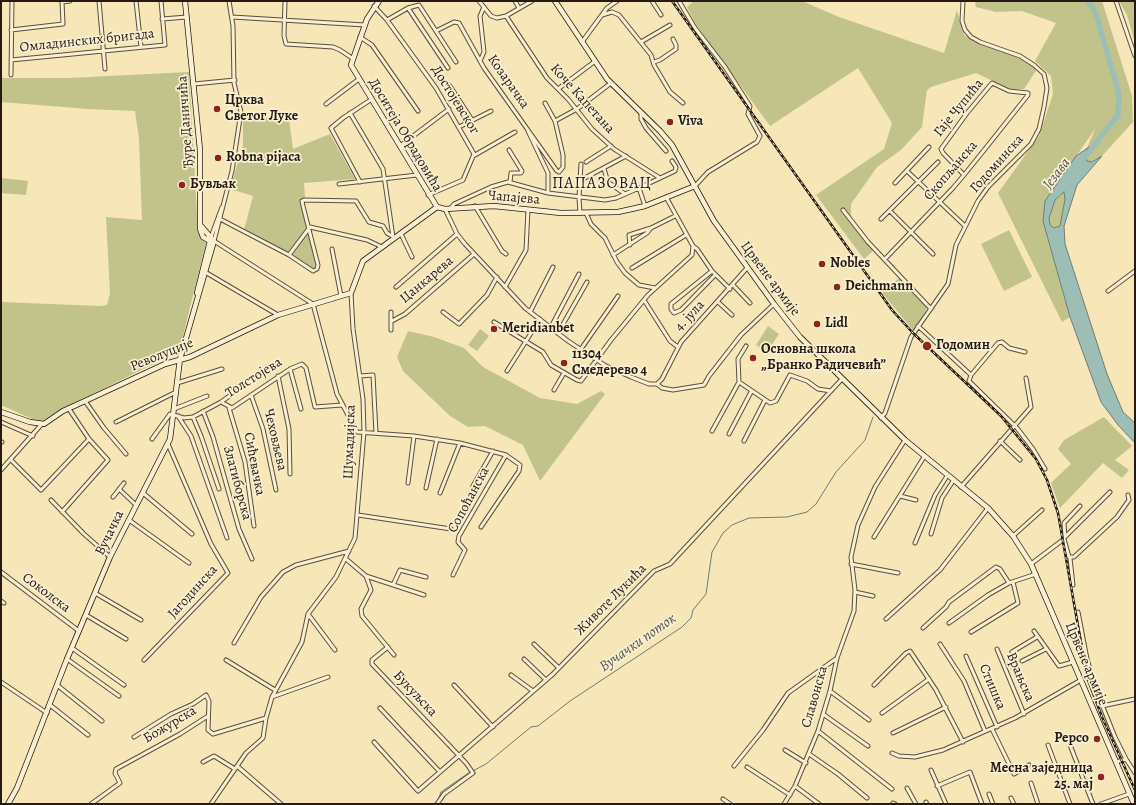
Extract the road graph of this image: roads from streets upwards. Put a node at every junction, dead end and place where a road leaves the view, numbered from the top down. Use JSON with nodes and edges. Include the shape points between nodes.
{"nodes":[{"id":1,"x":12,"y":1,"type":"edge"},
{"id":2,"x":62,"y":1,"type":"edge"},
{"id":3,"x":70,"y":1,"type":"edge"},
{"id":4,"x":98,"y":1,"type":"edge"},
{"id":5,"x":136,"y":1,"type":"edge"},
{"id":6,"x":161,"y":1,"type":"edge"},
{"id":7,"x":185,"y":1,"type":"edge"},
{"id":8,"x":229,"y":1,"type":"edge"},
{"id":9,"x":286,"y":1,"type":"edge"},
{"id":10,"x":378,"y":1,"type":"edge"},
{"id":11,"x":479,"y":1,"type":"edge"},
{"id":12,"x":515,"y":1,"type":"edge"},
{"id":13,"x":532,"y":1,"type":"edge"},
{"id":14,"x":554,"y":1,"type":"edge"},
{"id":15,"x":609,"y":1,"type":"edge"},
{"id":16,"x":617,"y":1,"type":"edge"},
{"id":17,"x":652,"y":1,"type":"edge"},
{"id":18,"x":679,"y":1,"type":"edge"},
{"id":19,"x":963,"y":1,"type":"edge"},
{"id":20,"x":1116,"y":1,"type":"edge"},
{"id":21,"x":611,"y":5,"type":"junction"},
{"id":22,"x":374,"y":6,"type":"junction"},
{"id":23,"x":484,"y":7,"type":"junction"},
{"id":24,"x":408,"y":8,"type":"junction"},
{"id":25,"x":519,"y":8,"type":"junction"},
{"id":26,"x":602,"y":15,"type":"junction"},
{"id":27,"x":661,"y":15,"type":"dead end"},
{"id":28,"x":506,"y":16,"type":"junction"},
{"id":29,"x":187,"y":17,"type":"junction"},
{"id":30,"x":232,"y":17,"type":"junction"},
{"id":31,"x":162,"y":19,"type":"junction"},
{"id":32,"x":285,"y":20,"type":"junction"},
{"id":33,"x":387,"y":20,"type":"junction"},
{"id":34,"x":365,"y":25,"type":"junction"},
{"id":35,"x":670,"y":25,"type":"dead end"},
{"id":36,"x":11,"y":30,"type":"junction"},
{"id":37,"x":436,"y":31,"type":"junction"},
{"id":38,"x":360,"y":37,"type":"junction"},
{"id":39,"x":673,"y":39,"type":"dead end"},
{"id":40,"x":641,"y":42,"type":"junction"},
{"id":41,"x":581,"y":43,"type":"junction"},
{"id":42,"x":140,"y":47,"type":"junction"},
{"id":43,"x":104,"y":51,"type":"junction"},
{"id":44,"x":1135,"y":56,"type":"edge"},
{"id":45,"x":352,"y":58,"type":"junction"},
{"id":46,"x":11,"y":60,"type":"junction"},
{"id":47,"x":480,"y":61,"type":"junction"},
{"id":48,"x":456,"y":62,"type":"dead end"},
{"id":49,"x":594,"y":62,"type":"junction"},
{"id":50,"x":654,"y":62,"type":"junction"},
{"id":51,"x":105,"y":68,"type":"dead end"},
{"id":52,"x":448,"y":68,"type":"dead end"},
{"id":53,"x":11,"y":75,"type":"dead end"},
{"id":54,"x":360,"y":79,"type":"junction"},
{"id":55,"x":235,"y":80,"type":"junction"},
{"id":56,"x":611,"y":83,"type":"junction"},
{"id":57,"x":194,"y":84,"type":"junction"},
{"id":58,"x":450,"y":86,"type":"dead end"},
{"id":59,"x":558,"y":89,"type":"junction"},
{"id":60,"x":1028,"y":92,"type":"joint"},
{"id":61,"x":372,"y":99,"type":"junction"},
{"id":62,"x":545,"y":103,"type":"dead end"},
{"id":63,"x":683,"y":103,"type":"dead end"},
{"id":64,"x":326,"y":104,"type":"dead end"},
{"id":65,"x":449,"y":109,"type":"junction"},
{"id":66,"x":577,"y":109,"type":"junction"},
{"id":67,"x":418,"y":111,"type":"dead end"},
{"id":68,"x":491,"y":111,"type":"dead end"},
{"id":69,"x":350,"y":113,"type":"junction"},
{"id":70,"x":641,"y":113,"type":"junction"},
{"id":71,"x":472,"y":120,"type":"junction"},
{"id":72,"x":555,"y":121,"type":"junction"},
{"id":73,"x":459,"y":127,"type":"junction"},
{"id":74,"x":527,"y":127,"type":"junction"},
{"id":75,"x":515,"y":132,"type":"dead end"},
{"id":76,"x":400,"y":146,"type":"junction"},
{"id":77,"x":611,"y":146,"type":"junction"},
{"id":78,"x":929,"y":147,"type":"dead end"},
{"id":79,"x":509,"y":150,"type":"dead end"},
{"id":80,"x":666,"y":151,"type":"dead end"},
{"id":81,"x":475,"y":155,"type":"junction"},
{"id":82,"x":626,"y":156,"type":"junction"},
{"id":83,"x":672,"y":161,"type":"dead end"},
{"id":84,"x":586,"y":162,"type":"dead end"},
{"id":85,"x":938,"y":162,"type":"dead end"},
{"id":86,"x":581,"y":164,"type":"dead end"},
{"id":87,"x":604,"y":169,"type":"junction"},
{"id":88,"x":907,"y":171,"type":"junction"},
{"id":89,"x":417,"y":175,"type":"junction"},
{"id":90,"x":964,"y":175,"type":"junction"},
{"id":91,"x":660,"y":178,"type":"junction"},
{"id":92,"x":385,"y":179,"type":"junction"},
{"id":93,"x":581,"y":180,"type":"junction"},
{"id":94,"x":360,"y":182,"type":"junction"},
{"id":95,"x":510,"y":182,"type":"junction"},
{"id":96,"x":918,"y":182,"type":"junction"},
{"id":97,"x":895,"y":183,"type":"dead end"},
{"id":98,"x":339,"y":184,"type":"dead end"},
{"id":99,"x":695,"y":186,"type":"junction"},
{"id":100,"x":639,"y":188,"type":"junction"},
{"id":101,"x":548,"y":193,"type":"junction"},
{"id":102,"x":625,"y":194,"type":"junction"},
{"id":103,"x":428,"y":195,"type":"junction"},
{"id":104,"x":579,"y":198,"type":"junction"},
{"id":105,"x":666,"y":198,"type":"junction"},
{"id":106,"x":940,"y":202,"type":"junction"},
{"id":107,"x":224,"y":204,"type":"junction"},
{"id":108,"x":475,"y":206,"type":"junction"},
{"id":109,"x":644,"y":206,"type":"junction"},
{"id":110,"x":437,"y":207,"type":"junction"},
{"id":111,"x":448,"y":209,"type":"junction"},
{"id":112,"x":528,"y":210,"type":"junction"},
{"id":113,"x":843,"y":210,"type":"dead end"},
{"id":114,"x":890,"y":211,"type":"junction"},
{"id":115,"x":583,"y":213,"type":"junction"},
{"id":116,"x":675,"y":216,"type":"junction"},
{"id":117,"x":220,"y":219,"type":"junction"},
{"id":118,"x":881,"y":219,"type":"dead end"},
{"id":119,"x":965,"y":226,"type":"junction"},
{"id":120,"x":308,"y":228,"type":"junction"},
{"id":121,"x":651,"y":228,"type":"junction"},
{"id":122,"x":910,"y":233,"type":"junction"},
{"id":123,"x":401,"y":234,"type":"junction"},
{"id":124,"x":457,"y":234,"type":"junction"},
{"id":125,"x":686,"y":235,"type":"junction"},
{"id":126,"x":393,"y":237,"type":"junction"},
{"id":127,"x":212,"y":240,"type":"junction"},
{"id":128,"x":630,"y":245,"type":"junction"},
{"id":129,"x":693,"y":246,"type":"junction"},
{"id":130,"x":382,"y":247,"type":"junction"},
{"id":131,"x":332,"y":249,"type":"dead end"},
{"id":132,"x":693,"y":252,"type":"junction"},
{"id":133,"x":699,"y":252,"type":"junction"},
{"id":134,"x":289,"y":254,"type":"junction"},
{"id":135,"x":474,"y":254,"type":"junction"},
{"id":136,"x":506,"y":254,"type":"dead end"},
{"id":137,"x":933,"y":254,"type":"dead end"},
{"id":138,"x":613,"y":255,"type":"junction"},
{"id":139,"x":412,"y":257,"type":"dead end"},
{"id":140,"x":884,"y":260,"type":"junction"},
{"id":141,"x":553,"y":267,"type":"dead end"},
{"id":142,"x":632,"y":268,"type":"dead end"},
{"id":143,"x":748,"y":268,"type":"junction"},
{"id":144,"x":712,"y":271,"type":"junction"},
{"id":145,"x":1135,"y":271,"type":"edge"},
{"id":146,"x":205,"y":272,"type":"junction"},
{"id":147,"x":579,"y":274,"type":"dead end"},
{"id":148,"x":716,"y":275,"type":"junction"},
{"id":149,"x":497,"y":277,"type":"junction"},
{"id":150,"x":587,"y":282,"type":"dead end"},
{"id":151,"x":733,"y":285,"type":"junction"},
{"id":152,"x":396,"y":287,"type":"dead end"},
{"id":153,"x":505,"y":287,"type":"junction"},
{"id":154,"x":655,"y":288,"type":"junction"},
{"id":155,"x":730,"y":289,"type":"junction"},
{"id":156,"x":1108,"y":291,"type":"dead end"},
{"id":157,"x":351,"y":293,"type":"junction"},
{"id":158,"x":341,"y":296,"type":"junction"},
{"id":159,"x":618,"y":296,"type":"dead end"},
{"id":160,"x":644,"y":300,"type":"junction"},
{"id":161,"x":196,"y":301,"type":"junction"},
{"id":162,"x":718,"y":302,"type":"junction"},
{"id":163,"x":750,"y":302,"type":"dead end"},
{"id":164,"x":313,"y":304,"type":"junction"},
{"id":165,"x":774,"y":304,"type":"junction"},
{"id":166,"x":931,"y":308,"type":"junction"},
{"id":167,"x":391,"y":312,"type":"dead end"},
{"id":168,"x":443,"y":312,"type":"dead end"},
{"id":169,"x":530,"y":312,"type":"junction"},
{"id":170,"x":278,"y":314,"type":"junction"},
{"id":171,"x":732,"y":315,"type":"dead end"},
{"id":172,"x":540,"y":319,"type":"junction"},
{"id":173,"x":392,"y":321,"type":"junction"},
{"id":174,"x":494,"y":322,"type":"dead end"},
{"id":175,"x":918,"y":326,"type":"junction"},
{"id":176,"x":551,"y":328,"type":"junction"},
{"id":177,"x":391,"y":330,"type":"dead end"},
{"id":178,"x":558,"y":333,"type":"junction"},
{"id":179,"x":525,"y":341,"type":"junction"},
{"id":180,"x":746,"y":346,"type":"dead end"},
{"id":181,"x":678,"y":347,"type":"junction"},
{"id":182,"x":581,"y":350,"type":"junction"},
{"id":183,"x":1025,"y":352,"type":"dead end"},
{"id":184,"x":180,"y":359,"type":"junction"},
{"id":185,"x":596,"y":360,"type":"junction"},
{"id":186,"x":222,"y":369,"type":"dead end"},
{"id":187,"x":290,"y":369,"type":"junction"},
{"id":188,"x":507,"y":371,"type":"dead end"},
{"id":189,"x":564,"y":373,"type":"junction"},
{"id":190,"x":971,"y":375,"type":"junction"},
{"id":191,"x":278,"y":376,"type":"junction"},
{"id":192,"x":360,"y":376,"type":"junction"},
{"id":193,"x":1026,"y":378,"type":"dead end"},
{"id":194,"x":842,"y":379,"type":"junction"},
{"id":195,"x":739,"y":382,"type":"junction"},
{"id":196,"x":177,"y":383,"type":"junction"},
{"id":197,"x":656,"y":384,"type":"junction"},
{"id":198,"x":554,"y":390,"type":"dead end"},
{"id":199,"x":831,"y":391,"type":"junction"},
{"id":200,"x":176,"y":392,"type":"junction"},
{"id":201,"x":235,"y":392,"type":"dead end"},
{"id":202,"x":751,"y":392,"type":"junction"},
{"id":203,"x":251,"y":395,"type":"junction"},
{"id":204,"x":207,"y":396,"type":"dead end"},
{"id":205,"x":765,"y":400,"type":"junction"},
{"id":206,"x":85,"y":401,"type":"junction"},
{"id":207,"x":221,"y":402,"type":"junction"},
{"id":208,"x":342,"y":405,"type":"junction"},
{"id":209,"x":229,"y":408,"type":"junction"},
{"id":210,"x":68,"y":409,"type":"junction"},
{"id":211,"x":301,"y":409,"type":"dead end"},
{"id":212,"x":203,"y":411,"type":"junction"},
{"id":213,"x":1,"y":412,"type":"edge"},
{"id":214,"x":175,"y":413,"type":"junction"},
{"id":215,"x":193,"y":417,"type":"junction"},
{"id":216,"x":881,"y":418,"type":"junction"},
{"id":217,"x":1,"y":422,"type":"edge"},
{"id":218,"x":116,"y":422,"type":"dead end"},
{"id":219,"x":41,"y":425,"type":"junction"},
{"id":220,"x":1014,"y":426,"type":"junction"},
{"id":221,"x":712,"y":431,"type":"dead end"},
{"id":222,"x":364,"y":432,"type":"junction"},
{"id":223,"x":376,"y":433,"type":"junction"},
{"id":224,"x":729,"y":434,"type":"dead end"},
{"id":225,"x":33,"y":436,"type":"junction"},
{"id":226,"x":414,"y":436,"type":"junction"},
{"id":227,"x":89,"y":439,"type":"junction"},
{"id":228,"x":152,"y":439,"type":"dead end"},
{"id":229,"x":437,"y":439,"type":"junction"},
{"id":230,"x":905,"y":440,"type":"junction"},
{"id":231,"x":744,"y":441,"type":"dead end"},
{"id":232,"x":1000,"y":441,"type":"junction"},
{"id":233,"x":460,"y":443,"type":"junction"},
{"id":234,"x":168,"y":444,"type":"junction"},
{"id":235,"x":493,"y":451,"type":"junction"},
{"id":236,"x":126,"y":454,"type":"dead end"},
{"id":237,"x":506,"y":455,"type":"junction"},
{"id":238,"x":924,"y":457,"type":"junction"},
{"id":239,"x":11,"y":460,"type":"junction"},
{"id":240,"x":1020,"y":460,"type":"dead end"},
{"id":241,"x":1045,"y":469,"type":"dead end"},
{"id":242,"x":1,"y":470,"type":"edge"},
{"id":243,"x":290,"y":474,"type":"dead end"},
{"id":244,"x":947,"y":476,"type":"junction"},
{"id":245,"x":954,"y":482,"type":"junction"},
{"id":246,"x":124,"y":483,"type":"dead end"},
{"id":247,"x":408,"y":483,"type":"dead end"},
{"id":248,"x":473,"y":486,"type":"dead end"},
{"id":249,"x":961,"y":487,"type":"junction"},
{"id":250,"x":426,"y":488,"type":"dead end"},
{"id":251,"x":119,"y":489,"type":"junction"},
{"id":252,"x":219,"y":489,"type":"dead end"},
{"id":253,"x":276,"y":490,"type":"dead end"},
{"id":254,"x":1110,"y":492,"type":"dead end"},
{"id":255,"x":143,"y":493,"type":"junction"},
{"id":256,"x":440,"y":493,"type":"dead end"},
{"id":257,"x":1128,"y":495,"type":"dead end"},
{"id":258,"x":900,"y":496,"type":"junction"},
{"id":259,"x":113,"y":497,"type":"dead end"},
{"id":260,"x":51,"y":500,"type":"dead end"},
{"id":261,"x":916,"y":500,"type":"dead end"},
{"id":262,"x":136,"y":505,"type":"junction"},
{"id":263,"x":1080,"y":506,"type":"dead end"},
{"id":264,"x":988,"y":508,"type":"junction"},
{"id":265,"x":1042,"y":510,"type":"dead end"},
{"id":266,"x":62,"y":512,"type":"junction"},
{"id":267,"x":358,"y":515,"type":"junction"},
{"id":268,"x":129,"y":520,"type":"junction"},
{"id":269,"x":254,"y":526,"type":"dead end"},
{"id":270,"x":481,"y":527,"type":"dead end"},
{"id":271,"x":451,"y":529,"type":"dead end"},
{"id":272,"x":192,"y":534,"type":"dead end"},
{"id":273,"x":931,"y":534,"type":"dead end"},
{"id":274,"x":1013,"y":536,"type":"junction"},
{"id":275,"x":874,"y":537,"type":"dead end"},
{"id":276,"x":227,"y":538,"type":"dead end"},
{"id":277,"x":1065,"y":538,"type":"junction"},
{"id":278,"x":915,"y":543,"type":"dead end"},
{"id":279,"x":349,"y":551,"type":"junction"},
{"id":280,"x":110,"y":557,"type":"junction"},
{"id":281,"x":252,"y":558,"type":"dead end"},
{"id":282,"x":1070,"y":558,"type":"junction"},
{"id":283,"x":346,"y":559,"type":"junction"},
{"id":284,"x":189,"y":563,"type":"dead end"},
{"id":285,"x":851,"y":564,"type":"junction"},
{"id":286,"x":1031,"y":564,"type":"junction"},
{"id":287,"x":1,"y":572,"type":"edge"},
{"id":288,"x":898,"y":573,"type":"dead end"},
{"id":289,"x":1036,"y":574,"type":"junction"},
{"id":290,"x":453,"y":575,"type":"dead end"},
{"id":291,"x":366,"y":576,"type":"junction"},
{"id":292,"x":426,"y":577,"type":"dead end"},
{"id":293,"x":1013,"y":582,"type":"junction"},
{"id":294,"x":1009,"y":583,"type":"junction"},
{"id":295,"x":393,"y":585,"type":"junction"},
{"id":296,"x":1074,"y":585,"type":"dead end"},
{"id":297,"x":855,"y":592,"type":"junction"},
{"id":298,"x":95,"y":593,"type":"junction"},
{"id":299,"x":424,"y":595,"type":"dead end"},
{"id":300,"x":873,"y":596,"type":"dead end"},
{"id":301,"x":1078,"y":612,"type":"dead end"},
{"id":302,"x":308,"y":614,"type":"junction"},
{"id":303,"x":86,"y":615,"type":"junction"},
{"id":304,"x":886,"y":619,"type":"dead end"},
{"id":305,"x":141,"y":620,"type":"dead end"},
{"id":306,"x":949,"y":623,"type":"dead end"},
{"id":307,"x":923,"y":628,"type":"dead end"},
{"id":308,"x":79,"y":631,"type":"junction"},
{"id":309,"x":1034,"y":631,"type":"dead end"},
{"id":310,"x":971,"y":632,"type":"dead end"},
{"id":311,"x":1037,"y":636,"type":"junction"},
{"id":312,"x":126,"y":639,"type":"dead end"},
{"id":313,"x":234,"y":643,"type":"dead end"},
{"id":314,"x":534,"y":644,"type":"dead end"},
{"id":315,"x":940,"y":644,"type":"dead end"},
{"id":316,"x":72,"y":648,"type":"junction"},
{"id":317,"x":388,"y":648,"type":"junction"},
{"id":318,"x":997,"y":649,"type":"dead end"},
{"id":319,"x":1046,"y":649,"type":"junction"},
{"id":320,"x":335,"y":650,"type":"dead end"},
{"id":321,"x":1012,"y":652,"type":"dead end"},
{"id":322,"x":394,"y":655,"type":"dead end"},
{"id":323,"x":966,"y":656,"type":"dead end"},
{"id":324,"x":837,"y":658,"type":"junction"},
{"id":325,"x":67,"y":659,"type":"junction"},
{"id":326,"x":524,"y":659,"type":"dead end"},
{"id":327,"x":144,"y":660,"type":"dead end"},
{"id":328,"x":226,"y":660,"type":"dead end"},
{"id":329,"x":1022,"y":661,"type":"dead end"},
{"id":330,"x":1073,"y":662,"type":"junction"},
{"id":331,"x":559,"y":668,"type":"junction"},
{"id":332,"x":511,"y":675,"type":"dead end"},
{"id":333,"x":328,"y":677,"type":"dead end"},
{"id":334,"x":929,"y":679,"type":"junction"},
{"id":335,"x":546,"y":680,"type":"junction"},
{"id":336,"x":1081,"y":680,"type":"junction"},
{"id":337,"x":1,"y":682,"type":"edge"},
{"id":338,"x":124,"y":684,"type":"dead end"},
{"id":339,"x":57,"y":685,"type":"junction"},
{"id":340,"x":454,"y":685,"type":"dead end"},
{"id":341,"x":874,"y":685,"type":"dead end"},
{"id":342,"x":275,"y":690,"type":"junction"},
{"id":343,"x":533,"y":691,"type":"junction"},
{"id":344,"x":830,"y":691,"type":"junction"},
{"id":345,"x":119,"y":696,"type":"dead end"},
{"id":346,"x":272,"y":697,"type":"junction"},
{"id":347,"x":1135,"y":699,"type":"edge"},
{"id":348,"x":50,"y":705,"type":"junction"},
{"id":349,"x":1102,"y":706,"type":"junction"},
{"id":350,"x":946,"y":707,"type":"junction"},
{"id":351,"x":380,"y":708,"type":"dead end"},
{"id":352,"x":47,"y":713,"type":"junction"},
{"id":353,"x":882,"y":713,"type":"dead end"},
{"id":354,"x":823,"y":714,"type":"junction"},
{"id":355,"x":1024,"y":714,"type":"junction"},
{"id":356,"x":208,"y":716,"type":"junction"},
{"id":357,"x":266,"y":718,"type":"junction"},
{"id":358,"x":869,"y":720,"type":"dead end"},
{"id":359,"x":102,"y":721,"type":"dead end"},
{"id":360,"x":493,"y":727,"type":"junction"},
{"id":361,"x":997,"y":727,"type":"junction"},
{"id":362,"x":992,"y":729,"type":"junction"},
{"id":363,"x":818,"y":731,"type":"junction"},
{"id":364,"x":985,"y":731,"type":"junction"},
{"id":365,"x":893,"y":734,"type":"dead end"},
{"id":366,"x":88,"y":735,"type":"dead end"},
{"id":367,"x":134,"y":737,"type":"dead end"},
{"id":368,"x":374,"y":742,"type":"dead end"},
{"id":369,"x":963,"y":742,"type":"junction"},
{"id":370,"x":1048,"y":745,"type":"dead end"},
{"id":371,"x":1070,"y":745,"type":"dead end"},
{"id":372,"x":868,"y":746,"type":"dead end"},
{"id":373,"x":785,"y":750,"type":"dead end"},
{"id":374,"x":892,"y":753,"type":"dead end"},
{"id":375,"x":809,"y":754,"type":"junction"},
{"id":376,"x":459,"y":756,"type":"junction"},
{"id":377,"x":1126,"y":759,"type":"junction"},
{"id":378,"x":202,"y":762,"type":"dead end"},
{"id":379,"x":1116,"y":762,"type":"junction"},
{"id":380,"x":806,"y":763,"type":"junction"},
{"id":381,"x":1030,"y":765,"type":"dead end"},
{"id":382,"x":734,"y":766,"type":"dead end"},
{"id":383,"x":236,"y":767,"type":"junction"},
{"id":384,"x":747,"y":767,"type":"dead end"},
{"id":385,"x":930,"y":770,"type":"dead end"},
{"id":386,"x":440,"y":772,"type":"junction"},
{"id":387,"x":1134,"y":774,"type":"edge"},
{"id":388,"x":1031,"y":783,"type":"dead end"},
{"id":389,"x":795,"y":786,"type":"junction"},
{"id":390,"x":937,"y":786,"type":"junction"},
{"id":391,"x":907,"y":788,"type":"dead end"},
{"id":392,"x":892,"y":789,"type":"dead end"},
{"id":393,"x":790,"y":794,"type":"junction"},
{"id":394,"x":989,"y":794,"type":"dead end"},
{"id":395,"x":1129,"y":794,"type":"junction"},
{"id":396,"x":723,"y":798,"type":"dead end"},
{"id":397,"x":867,"y":798,"type":"dead end"},
{"id":398,"x":1011,"y":798,"type":"dead end"},
{"id":399,"x":8,"y":804,"type":"edge"},
{"id":400,"x":91,"y":804,"type":"edge"},
{"id":401,"x":211,"y":804,"type":"edge"},
{"id":402,"x":281,"y":804,"type":"edge"},
{"id":403,"x":437,"y":804,"type":"edge"},
{"id":404,"x":730,"y":804,"type":"edge"},
{"id":405,"x":785,"y":804,"type":"edge"},
{"id":406,"x":819,"y":804,"type":"edge"},
{"id":407,"x":916,"y":804,"type":"edge"},
{"id":408,"x":946,"y":804,"type":"edge"},
{"id":409,"x":982,"y":804,"type":"edge"},
{"id":410,"x":993,"y":804,"type":"edge"},
{"id":411,"x":1014,"y":804,"type":"edge"},
{"id":412,"x":1038,"y":804,"type":"edge"},
{"id":413,"x":1070,"y":804,"type":"edge"},
{"id":414,"x":1093,"y":804,"type":"edge"},
{"id":415,"x":1101,"y":804,"type":"edge"},
{"id":416,"x":1134,"y":804,"type":"edge"}],
"edges":[{"from":1,"to":36,"type":"street"},
{"from":2,"to":3,"type":"street"},
{"from":2,"to":36,"type":"street","via":[[63,24]]},
{"from":4,"to":43,"type":"street"},
{"from":5,"to":42,"type":"street"},
{"from":6,"to":31,"type":"street"},
{"from":7,"to":29,"type":"street","name":"Ђуре Даничића"},
{"from":8,"to":30,"type":"street","name":"Вучачка"},
{"from":9,"to":32,"type":"street"},
{"from":10,"to":22,"type":"street"},
{"from":11,"to":23,"type":"street"},
{"from":12,"to":25,"type":"street"},
{"from":13,"to":25,"type":"street"},
{"from":14,"to":41,"type":"street","name":"Црвене армије"},
{"from":15,"to":21,"type":"street"},
{"from":16,"to":21,"type":"street"},
{"from":17,"to":27,"type":"street"},
{"from":18,"to":99,"type":"street","via":[[750,106],[748,114],[760,136],[757,142],[708,172]]},
{"from":19,"to":119,"type":"street","name":"Годоминска","via":[[962,21],[968,33],[980,42],[1013,53],[1034,65],[1044,74],[1047,88],[1042,120],[1035,138],[985,190]]},
{"from":20,"to":44,"type":"street"},
{"from":21,"to":26,"type":"street"},
{"from":22,"to":33,"type":"street","name":"Достојевског"},
{"from":22,"to":34,"type":"street"},
{"from":23,"to":28,"type":"street","via":[[494,18]]},
{"from":23,"to":47,"type":"street","via":[[480,16],[484,52]]},
{"from":24,"to":33,"type":"street"},
{"from":24,"to":37,"type":"street","via":[[419,5]]},
{"from":24,"to":52,"type":"street"},
{"from":25,"to":28,"type":"street"},
{"from":26,"to":40,"type":"street","via":[[612,12],[620,15]]},
{"from":26,"to":41,"type":"street"},
{"from":28,"to":59,"type":"street","name":"Коче Капетана","via":[[543,72]]},
{"from":29,"to":31,"type":"street"},
{"from":29,"to":57,"type":"street","name":"Ђуре Даничића"},
{"from":30,"to":32,"type":"street"},
{"from":30,"to":55,"type":"street","name":"Вучачка"},
{"from":31,"to":42,"type":"street","name":"Омладинских бригада","via":[[165,45]]},
{"from":32,"to":34,"type":"street"},
{"from":32,"to":45,"type":"street","via":[[286,44],[333,47]]},
{"from":33,"to":65,"type":"street","name":"Достојевског"},
{"from":34,"to":38,"type":"street"},
{"from":35,"to":40,"type":"street"},
{"from":36,"to":46,"type":"street"},
{"from":37,"to":47,"type":"street","name":"Козарачка","via":[[458,22]]},
{"from":37,"to":48,"type":"street"},
{"from":38,"to":45,"type":"street"},
{"from":38,"to":67,"type":"street","via":[[372,45]]},
{"from":39,"to":50,"type":"street","via":[[676,49]]},
{"from":40,"to":50,"type":"street"},
{"from":41,"to":49,"type":"street","name":"Црвене армије"},
{"from":42,"to":43,"type":"street","name":"Омладинских бригада"},
{"from":43,"to":46,"type":"street","name":"Омладинских бригада"},
{"from":43,"to":51,"type":"street"},
{"from":45,"to":54,"type":"street","name":"Доситеја Обрадовића","via":[[351,66]]},
{"from":46,"to":53,"type":"street"},
{"from":47,"to":74,"type":"street","name":"Козарачка"},
{"from":49,"to":56,"type":"street","name":"Црвене армије"},
{"from":49,"to":59,"type":"street"},
{"from":50,"to":63,"type":"street","via":[[670,92]]},
{"from":54,"to":61,"type":"street","name":"Доситеја Обрадовића"},
{"from":54,"to":64,"type":"street"},
{"from":55,"to":57,"type":"street"},
{"from":55,"to":107,"type":"street","name":"Вучачка","via":[[241,112],[238,144]]},
{"from":56,"to":66,"type":"street"},
{"from":56,"to":70,"type":"street","name":"Црвене армије"},
{"from":57,"to":127,"type":"street","name":"Ђуре Даничића","via":[[200,150],[202,234]]},
{"from":58,"to":71,"type":"street"},
{"from":59,"to":66,"type":"street","name":"Коче Капетана"},
{"from":60,"to":90,"type":"street","name":"Скопљанска"},
{"from":60,"to":90,"type":"street","name":"Гаје Чупића","via":[[1009,91],[992,83],[967,112],[941,149]]},
{"from":61,"to":69,"type":"street"},
{"from":61,"to":76,"type":"street","name":"Доситеја Обрадовића"},
{"from":62,"to":72,"type":"street"},
{"from":65,"to":73,"type":"street","name":"Достојевског"},
{"from":65,"to":76,"type":"street"},
{"from":66,"to":72,"type":"street"},
{"from":66,"to":77,"type":"street","name":"Коче Капетана","via":[[592,129]]},
{"from":68,"to":71,"type":"street"},
{"from":69,"to":92,"type":"street","via":[[382,166]]},
{"from":69,"to":94,"type":"street","via":[[331,130]]},
{"from":70,"to":80,"type":"street","name":"Црвене армије","via":[[646,128]]},
{"from":70,"to":99,"type":"street","name":"Црвене армије","via":[[672,145]]},
{"from":71,"to":73,"type":"street"},
{"from":72,"to":74,"type":"street","name":"Козарачка","via":[[564,158],[563,167],[558,172]]},
{"from":73,"to":81,"type":"street","name":"Достојевског"},
{"from":74,"to":101,"type":"street","via":[[548,173]]},
{"from":75,"to":81,"type":"street"},
{"from":76,"to":89,"type":"street","name":"Доситеја Обрадовића"},
{"from":77,"to":82,"type":"street","name":"Коче Капетана"},
{"from":77,"to":84,"type":"street"},
{"from":78,"to":88,"type":"street"},
{"from":79,"to":95,"type":"street","via":[[522,171],[511,173]]},
{"from":81,"to":103,"type":"street","name":"Достојевског","via":[[463,180]]},
{"from":82,"to":87,"type":"street"},
{"from":82,"to":91,"type":"street","name":"Коче Капетана"},
{"from":83,"to":91,"type":"street","via":[[676,169]]},
{"from":85,"to":96,"type":"street"},
{"from":86,"to":93,"type":"street"},
{"from":87,"to":93,"type":"street"},
{"from":87,"to":102,"type":"street","via":[[608,182]]},
{"from":88,"to":96,"type":"street"},
{"from":88,"to":97,"type":"street"},
{"from":89,"to":92,"type":"street"},
{"from":89,"to":103,"type":"street","name":"Доситеја Обрадовића"},
{"from":90,"to":106,"type":"street","name":"Скопљанска"},
{"from":91,"to":100,"type":"street"},
{"from":92,"to":94,"type":"street"},
{"from":92,"to":126,"type":"street"},
{"from":93,"to":104,"type":"street"},
{"from":94,"to":98,"type":"street"},
{"from":95,"to":101,"type":"street"},
{"from":95,"to":111,"type":"street","via":[[480,192]]},
{"from":96,"to":106,"type":"street"},
{"from":96,"to":114,"type":"street"},
{"from":99,"to":105,"type":"street","name":"Чапајева"},
{"from":99,"to":143,"type":"street","name":"Црвене армије","via":[[714,221]]},
{"from":100,"to":102,"type":"street"},
{"from":100,"to":109,"type":"street"},
{"from":101,"to":104,"type":"street"},
{"from":102,"to":104,"type":"street","via":[[609,200]]},
{"from":103,"to":110,"type":"street","name":"Доситеја Обрадовића"},
{"from":104,"to":115,"type":"street"},
{"from":105,"to":109,"type":"street","name":"Чапајева"},
{"from":105,"to":116,"type":"street"},
{"from":106,"to":119,"type":"street"},
{"from":106,"to":122,"type":"street","name":"Скопљанска"},
{"from":107,"to":117,"type":"street","name":"Вучачка"},
{"from":107,"to":127,"type":"street","name":"Вучачка"},
{"from":108,"to":111,"type":"street","name":"Чапајева"},
{"from":108,"to":112,"type":"street","name":"Чапајева"},
{"from":108,"to":136,"type":"street"},
{"from":109,"to":115,"type":"street","name":"Чапајева","via":[[618,212]]},
{"from":110,"to":111,"type":"street","name":"Доситеја Обрадовића"},
{"from":110,"to":123,"type":"street","name":"Шумадијска"},
{"from":111,"to":124,"type":"street","name":"Доситеја Обрадовића"},
{"from":112,"to":115,"type":"street","name":"Чапајева"},
{"from":112,"to":153,"type":"street","via":[[526,250]]},
{"from":113,"to":140,"type":"street"},
{"from":114,"to":118,"type":"street"},
{"from":114,"to":122,"type":"street"},
{"from":115,"to":138,"type":"street","via":[[605,238]]},
{"from":116,"to":121,"type":"street"},
{"from":116,"to":125,"type":"street"},
{"from":117,"to":127,"type":"street","name":"Вучачка"},
{"from":117,"to":134,"type":"street"},
{"from":119,"to":166,"type":"street","name":"Годоминска","via":[[955,251],[948,284]]},
{"from":120,"to":126,"type":"street","via":[[302,201],[356,201],[369,222],[383,226]]},
{"from":120,"to":130,"type":"street","via":[[315,227],[367,240]]},
{"from":120,"to":134,"type":"street"},
{"from":120,"to":134,"type":"street","via":[[317,269],[313,271]]},
{"from":121,"to":128,"type":"street"},
{"from":121,"to":128,"type":"street","via":[[629,235]]},
{"from":122,"to":137,"type":"street"},
{"from":122,"to":140,"type":"street","name":"Скопљанска"},
{"from":123,"to":126,"type":"street","name":"Шумадијска"},
{"from":123,"to":139,"type":"street"},
{"from":124,"to":135,"type":"street","name":"Доситеја Обрадовића"},
{"from":124,"to":152,"type":"street"},
{"from":125,"to":129,"type":"street"},
{"from":125,"to":142,"type":"street"},
{"from":126,"to":130,"type":"street","name":"Шумадијска"},
{"from":127,"to":146,"type":"street","name":"Вучачка"},
{"from":127,"to":161,"type":"street","name":"Вучачка","via":[[201,272]]},
{"from":127,"to":164,"type":"street"},
{"from":128,"to":138,"type":"street"},
{"from":129,"to":132,"type":"street"},
{"from":129,"to":133,"type":"street"},
{"from":130,"to":157,"type":"street","name":"Шумадијска","via":[[361,263]]},
{"from":131,"to":158,"type":"street"},
{"from":132,"to":133,"type":"street"},
{"from":132,"to":154,"type":"street"},
{"from":133,"to":144,"type":"street"},
{"from":135,"to":149,"type":"street","name":"Доситеја Обрадовића"},
{"from":135,"to":173,"type":"street","name":"Цанкарева","via":[[404,314]]},
{"from":138,"to":154,"type":"street","via":[[622,269],[637,283]]},
{"from":140,"to":166,"type":"street"},
{"from":141,"to":169,"type":"street"},
{"from":143,"to":151,"type":"street","name":"4. јула"},
{"from":143,"to":165,"type":"street","name":"Црвене армије"},
{"from":144,"to":148,"type":"street"},
{"from":144,"to":148,"type":"street","via":[[671,304],[674,313],[681,310],[689,299]]},
{"from":145,"to":156,"type":"street"},
{"from":146,"to":161,"type":"street","name":"Вучачка"},
{"from":146,"to":170,"type":"street"},
{"from":147,"to":176,"type":"street"},
{"from":148,"to":155,"type":"street"},
{"from":149,"to":153,"type":"street","name":"Доситеја Обрадовића"},
{"from":149,"to":168,"type":"street","via":[[487,295],[459,324]]},
{"from":150,"to":178,"type":"street"},
{"from":151,"to":155,"type":"street","name":"4. јула"},
{"from":151,"to":163,"type":"street"},
{"from":153,"to":169,"type":"street","name":"Доситеја Обрадовића"},
{"from":154,"to":160,"type":"street"},
{"from":155,"to":162,"type":"street","name":"4. јула"},
{"from":157,"to":158,"type":"street","name":"Револуције"},
{"from":157,"to":192,"type":"street","name":"Шумадијска"},
{"from":158,"to":164,"type":"street","name":"Револуције"},
{"from":159,"to":182,"type":"street"},
{"from":160,"to":181,"type":"street","via":[[670,341]]},
{"from":160,"to":185,"type":"street"},
{"from":161,"to":184,"type":"street","name":"Вучачка"},
{"from":162,"to":171,"type":"street"},
{"from":162,"to":181,"type":"street","name":"4. јула"},
{"from":164,"to":170,"type":"street","name":"Револуције"},
{"from":164,"to":208,"type":"street"},
{"from":165,"to":194,"type":"street","name":"Црвене армије","via":[[800,337]]},
{"from":165,"to":197,"type":"street","name":"Доситеја Обрадовића","via":[[740,335],[704,385],[673,390]]},
{"from":166,"to":175,"type":"street","name":"Годоминска"},
{"from":167,"to":173,"type":"street","name":"Цанкарева"},
{"from":169,"to":172,"type":"street","name":"Доситеја Обрадовића"},
{"from":170,"to":184,"type":"street","name":"Револуције","via":[[194,355]]},
{"from":172,"to":176,"type":"street","name":"Доситеја Обрадовића"},
{"from":172,"to":179,"type":"street"},
{"from":173,"to":177,"type":"street","name":"Цанкарева"},
{"from":174,"to":179,"type":"street"},
{"from":175,"to":190,"type":"street"},
{"from":175,"to":216,"type":"street","name":"Годоминска"},
{"from":176,"to":178,"type":"street","name":"Доситеја Обрадовића"},
{"from":178,"to":182,"type":"street","name":"Доситеја Обрадовића"},
{"from":179,"to":188,"type":"street"},
{"from":179,"to":189,"type":"street","via":[[543,352],[548,362]]},
{"from":180,"to":195,"type":"street","via":[[738,359]]},
{"from":181,"to":197,"type":"street","name":"4. јула","via":[[662,379]]},
{"from":182,"to":185,"type":"street","name":"Доситеја Обрадовића"},
{"from":183,"to":190,"type":"street","via":[[1009,348],[1000,342]]},
{"from":184,"to":196,"type":"street","name":"Вучачка"},
{"from":184,"to":206,"type":"street","name":"Револуције"},
{"from":185,"to":189,"type":"street","via":[[581,381]]},
{"from":185,"to":197,"type":"street","name":"Доситеја Обрадовића","via":[[631,378]]},
{"from":186,"to":196,"type":"street"},
{"from":187,"to":191,"type":"street","name":"Толстојева"},
{"from":187,"to":208,"type":"street","name":"Толстојева","via":[[305,365],[315,407]]},
{"from":187,"to":211,"type":"street"},
{"from":189,"to":198,"type":"street"},
{"from":190,"to":220,"type":"street","via":[[969,381]]},
{"from":191,"to":203,"type":"street","name":"Толстојева"},
{"from":191,"to":243,"type":"street","via":[[289,429]]},
{"from":192,"to":222,"type":"street","name":"Шумадијска"},
{"from":192,"to":223,"type":"street","via":[[373,375]]},
{"from":193,"to":220,"type":"street","via":[[1031,405]]},
{"from":194,"to":199,"type":"street","name":"Животе Лукића"},
{"from":194,"to":216,"type":"street","name":"Црвене армије"},
{"from":195,"to":202,"type":"street"},
{"from":195,"to":221,"type":"street"},
{"from":196,"to":200,"type":"street","name":"Вучачка"},
{"from":199,"to":205,"type":"street","via":[[818,389],[807,381],[790,375],[774,403],[770,404]]},
{"from":199,"to":331,"type":"street","name":"Животе Лукића","via":[[670,564],[654,571]]},
{"from":200,"to":214,"type":"street","name":"Вучачка"},
{"from":200,"to":218,"type":"street"},
{"from":201,"to":207,"type":"street","name":"Толстојева"},
{"from":202,"to":205,"type":"street"},
{"from":202,"to":224,"type":"street"},
{"from":203,"to":209,"type":"street","name":"Толстојева","via":[[233,408]]},
{"from":203,"to":253,"type":"street","name":"Чеховљева","via":[[263,429]]},
{"from":204,"to":214,"type":"street"},
{"from":205,"to":231,"type":"street"},
{"from":206,"to":210,"type":"street","name":"Револуције"},
{"from":206,"to":236,"type":"street"},
{"from":207,"to":209,"type":"street","name":"Толстојева"},
{"from":207,"to":212,"type":"street","name":"Толстојева"},
{"from":208,"to":222,"type":"street","via":[[357,432]]},
{"from":209,"to":269,"type":"street","name":"Сићевачка","via":[[245,462]]},
{"from":210,"to":219,"type":"street","name":"Револуције"},
{"from":210,"to":227,"type":"street"},
{"from":212,"to":215,"type":"street","name":"Толстојева"},
{"from":212,"to":281,"type":"street","name":"Златиборска","via":[[218,451],[239,529]]},
{"from":213,"to":219,"type":"street"},
{"from":214,"to":215,"type":"street","via":[[186,418]]},
{"from":214,"to":228,"type":"street","via":[[166,418]]},
{"from":214,"to":234,"type":"street","name":"Вучачка"},
{"from":214,"to":276,"type":"street","via":[[191,436]]},
{"from":215,"to":252,"type":"street"},
{"from":216,"to":230,"type":"street","name":"Црвене армије"},
{"from":217,"to":225,"type":"street"},
{"from":219,"to":225,"type":"street","name":"Револуције"},
{"from":220,"to":232,"type":"street"},
{"from":220,"to":241,"type":"street"},
{"from":222,"to":223,"type":"street"},
{"from":222,"to":267,"type":"street","name":"Шумадијска"},
{"from":223,"to":226,"type":"street"},
{"from":225,"to":239,"type":"street","name":"Револуције"},
{"from":226,"to":229,"type":"street"},
{"from":226,"to":247,"type":"street"},
{"from":227,"to":239,"type":"street","via":[[40,490]]},
{"from":227,"to":266,"type":"street","via":[[108,460]]},
{"from":229,"to":233,"type":"street"},
{"from":229,"to":250,"type":"street"},
{"from":230,"to":238,"type":"street","name":"Црвене армије"},
{"from":230,"to":285,"type":"street","name":"Славонска","via":[[866,505],[852,546]]},
{"from":232,"to":240,"type":"street"},
{"from":232,"to":249,"type":"street"},
{"from":233,"to":235,"type":"street"},
{"from":233,"to":256,"type":"street"},
{"from":234,"to":255,"type":"street","name":"Вучачка"},
{"from":234,"to":327,"type":"street","name":"Јагодинска","via":[[210,544],[228,573]]},
{"from":235,"to":237,"type":"street"},
{"from":235,"to":248,"type":"street"},
{"from":237,"to":270,"type":"street","via":[[520,465],[520,470]]},
{"from":237,"to":290,"type":"street","name":"Сопоћанска","via":[[459,536],[458,542],[465,550]]},
{"from":238,"to":244,"type":"street","name":"Црвене армије"},
{"from":238,"to":258,"type":"street"},
{"from":239,"to":242,"type":"street","name":"Револуције"},
{"from":244,"to":245,"type":"street","name":"Црвене армије"},
{"from":244,"to":278,"type":"street","via":[[935,495]]},
{"from":245,"to":249,"type":"street","name":"Црвене армије"},
{"from":245,"to":273,"type":"street","via":[[942,498]]},
{"from":246,"to":251,"type":"street"},
{"from":249,"to":264,"type":"street","name":"Црвене армије"},
{"from":251,"to":259,"type":"street"},
{"from":251,"to":262,"type":"street"},
{"from":254,"to":277,"type":"street"},
{"from":255,"to":262,"type":"street","name":"Вучачка"},
{"from":255,"to":272,"type":"street"},
{"from":257,"to":282,"type":"street","via":[[1129,500],[1117,517]]},
{"from":258,"to":261,"type":"street"},
{"from":258,"to":275,"type":"street"},
{"from":260,"to":266,"type":"street"},
{"from":262,"to":268,"type":"street","name":"Вучачка"},
{"from":263,"to":277,"type":"street","via":[[1064,523]]},
{"from":264,"to":274,"type":"street","name":"Црвене армије"},
{"from":264,"to":304,"type":"street","via":[[940,570]]},
{"from":265,"to":274,"type":"street"},
{"from":266,"to":280,"type":"street"},
{"from":267,"to":271,"type":"street"},
{"from":267,"to":279,"type":"street","name":"Шумадијска","via":[[355,538]]},
{"from":268,"to":280,"type":"street","name":"Вучачка"},
{"from":268,"to":284,"type":"street"},
{"from":274,"to":286,"type":"street","name":"Црвене армије"},
{"from":277,"to":282,"type":"street"},
{"from":277,"to":286,"type":"street"},
{"from":279,"to":283,"type":"street","name":"Шумадијска"},
{"from":279,"to":313,"type":"street","via":[[296,565],[283,572],[261,597]]},
{"from":280,"to":298,"type":"street","name":"Вучачка"},
{"from":282,"to":296,"type":"street"},
{"from":283,"to":291,"type":"street"},
{"from":283,"to":302,"type":"street","name":"Шумадијска","via":[[336,577]]},
{"from":285,"to":288,"type":"street"},
{"from":285,"to":297,"type":"street","name":"Славонска"},
{"from":286,"to":289,"type":"street","name":"Црвене армије"},
{"from":287,"to":308,"type":"street","name":"Соколска"},
{"from":289,"to":293,"type":"street"},
{"from":289,"to":330,"type":"street","name":"Црвене армије"},
{"from":291,"to":295,"type":"street"},
{"from":291,"to":317,"type":"street","name":"Букуљска","via":[[371,590],[361,613],[365,622]]},
{"from":292,"to":295,"type":"street","via":[[400,570]]},
{"from":293,"to":294,"type":"street"},
{"from":293,"to":310,"type":"street","via":[[1018,603]]},
{"from":294,"to":306,"type":"street"},
{"from":294,"to":307,"type":"street","via":[[996,567],[949,602]]},
{"from":295,"to":299,"type":"street"},
{"from":297,"to":300,"type":"street"},
{"from":297,"to":324,"type":"street","name":"Славонска","via":[[854,611]]},
{"from":298,"to":303,"type":"street","name":"Вучачка"},
{"from":298,"to":305,"type":"street"},
{"from":301,"to":349,"type":"street","via":[[1090,671]]},
{"from":302,"to":320,"type":"street"},
{"from":302,"to":342,"type":"street","name":"Шумадијска","via":[[302,642]]},
{"from":303,"to":308,"type":"street","name":"Вучачка"},
{"from":303,"to":312,"type":"street"},
{"from":308,"to":316,"type":"street","name":"Вучачка"},
{"from":309,"to":311,"type":"street"},
{"from":311,"to":319,"type":"street"},
{"from":311,"to":321,"type":"street"},
{"from":314,"to":331,"type":"street"},
{"from":315,"to":364,"type":"street","via":[[964,681]]},
{"from":316,"to":325,"type":"street","name":"Вучачка"},
{"from":316,"to":338,"type":"street"},
{"from":317,"to":322,"type":"street","name":"Букуљска"},
{"from":317,"to":376,"type":"street","name":"Букуљска","via":[[372,660],[372,664]]},
{"from":318,"to":355,"type":"street","name":"Врањска"},
{"from":319,"to":329,"type":"street"},
{"from":319,"to":330,"type":"street","via":[[1060,667]]},
{"from":323,"to":361,"type":"street","name":"Стишка"},
{"from":324,"to":344,"type":"street","name":"Славонска"},
{"from":324,"to":382,"type":"street","via":[[788,693]]},
{"from":325,"to":339,"type":"street","name":"Вучачка"},
{"from":325,"to":345,"type":"street"},
{"from":326,"to":335,"type":"street"},
{"from":328,"to":342,"type":"street"},
{"from":330,"to":336,"type":"street","name":"Црвене армије"},
{"from":331,"to":335,"type":"street","name":"Животе Лукића"},
{"from":332,"to":343,"type":"street"},
{"from":333,"to":346,"type":"street"},
{"from":334,"to":341,"type":"street","via":[[908,651]]},
{"from":334,"to":350,"type":"street"},
{"from":334,"to":353,"type":"street"},
{"from":335,"to":343,"type":"street","name":"Животе Лукића"},
{"from":336,"to":355,"type":"street"},
{"from":336,"to":379,"type":"street","name":"Црвене армије"},
{"from":337,"to":352,"type":"street"},
{"from":339,"to":348,"type":"street","name":"Вучачка"},
{"from":339,"to":359,"type":"street"},
{"from":340,"to":360,"type":"street"},
{"from":342,"to":346,"type":"street","name":"Шумадијска"},
{"from":343,"to":360,"type":"street","name":"Животе Лукића"},
{"from":344,"to":354,"type":"street","name":"Славонска"},
{"from":344,"to":358,"type":"street"},
{"from":346,"to":357,"type":"street","name":"Шумадијска"},
{"from":347,"to":349,"type":"street"},
{"from":348,"to":352,"type":"street","name":"Вучачка"},
{"from":348,"to":366,"type":"street"},
{"from":349,"to":377,"type":"street"},
{"from":350,"to":365,"type":"street"},
{"from":350,"to":369,"type":"street"},
{"from":351,"to":386,"type":"street"},
{"from":352,"to":399,"type":"street","name":"Вучачка","via":[[15,794]]},
{"from":354,"to":363,"type":"street","name":"Славонска"},
{"from":354,"to":372,"type":"street"},
{"from":355,"to":361,"type":"street"},
{"from":356,"to":357,"type":"street","via":[[208,730],[213,734]]},
{"from":356,"to":367,"type":"street","name":"Божурска","via":[[209,701],[206,695]]},
{"from":356,"to":400,"type":"street","name":"Божурска","via":[[115,770],[120,783]]},
{"from":357,"to":383,"type":"street","name":"Шумадијска","via":[[263,738],[249,750]]},
{"from":360,"to":376,"type":"street","name":"Животе Лукића"},
{"from":361,"to":362,"type":"street"},
{"from":362,"to":364,"type":"street"},
{"from":362,"to":381,"type":"street","via":[[1014,774]]},
{"from":363,"to":375,"type":"street","name":"Славонска"},
{"from":363,"to":392,"type":"street"},
{"from":364,"to":369,"type":"street"},
{"from":368,"to":386,"type":"street","name":"Животе Лукића","via":[[418,791]]},
{"from":369,"to":374,"type":"street","via":[[924,756],[906,757]]},
{"from":370,"to":413,"type":"street"},
{"from":371,"to":414,"type":"street"},
{"from":373,"to":380,"type":"street"},
{"from":375,"to":380,"type":"street","name":"Славонска"},
{"from":375,"to":397,"type":"street"},
{"from":376,"to":386,"type":"street","name":"Животе Лукића"},
{"from":376,"to":403,"type":"street","via":[[472,771],[444,794]]},
{"from":377,"to":379,"type":"street"},
{"from":377,"to":387,"type":"street"},
{"from":378,"to":383,"type":"street","via":[[214,756]]},
{"from":379,"to":395,"type":"street","name":"Црвене армије"},
{"from":380,"to":389,"type":"street","name":"Славонска"},
{"from":383,"to":401,"type":"street","name":"Шумадијска"},
{"from":383,"to":402,"type":"street"},
{"from":384,"to":393,"type":"street"},
{"from":385,"to":390,"type":"street"},
{"from":388,"to":412,"type":"street"},
{"from":389,"to":393,"type":"street","name":"Славонска"},
{"from":389,"to":406,"type":"street"},
{"from":390,"to":408,"type":"street"},
{"from":390,"to":409,"type":"street","via":[[970,772]]},
{"from":391,"to":407,"type":"street"},
{"from":393,"to":405,"type":"street","name":"Славонска"},
{"from":394,"to":410,"type":"street"},
{"from":395,"to":415,"type":"street"},
{"from":395,"to":416,"type":"street","name":"Црвене армије"},
{"from":396,"to":404,"type":"street"},
{"from":398,"to":411,"type":"street"}]}
